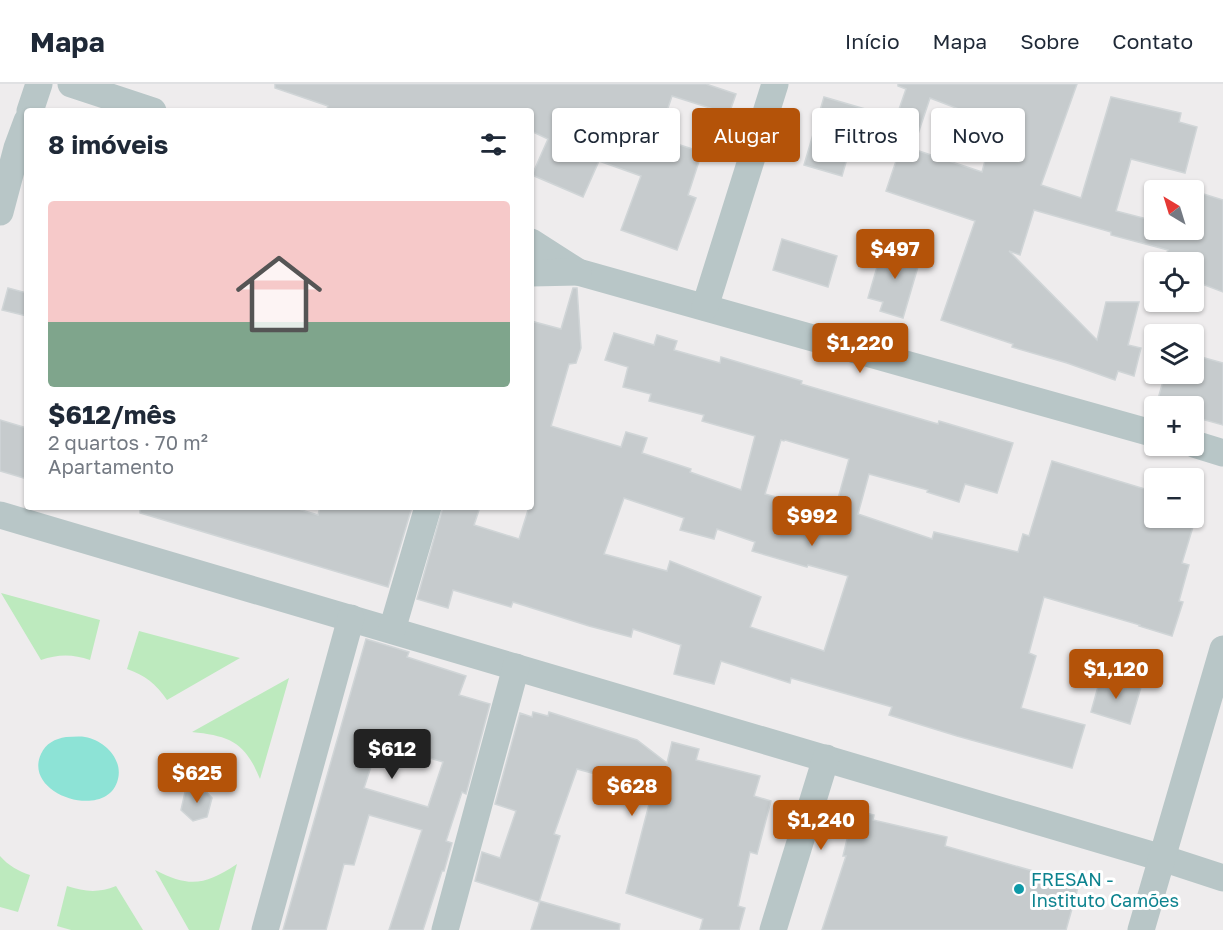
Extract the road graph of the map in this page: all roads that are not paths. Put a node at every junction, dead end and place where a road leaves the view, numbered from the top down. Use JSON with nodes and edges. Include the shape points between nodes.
{"nodes":[{"id":1,"x":39,"y":84,"type":"edge"},
{"id":2,"x":71,"y":84,"type":"edge"},
{"id":3,"x":775,"y":84,"type":"edge"},
{"id":4,"x":29,"y":108,"type":"edge"},
{"id":5,"x":144,"y":108,"type":"edge"},
{"id":6,"x":21,"y":129,"type":"edge"},
{"id":7,"x":0,"y":212,"type":"edge"},
{"id":8,"x":534,"y":244,"type":"edge"},
{"id":9,"x":578,"y":272,"type":"junction"},
{"id":10,"x":534,"y":273,"type":"edge"},
{"id":11,"x":705,"y":308,"type":"junction"},
{"id":12,"x":1144,"y":431,"type":"edge"},
{"id":13,"x":1204,"y":447,"type":"edge"},
{"id":14,"x":1223,"y":453,"type":"edge"},
{"id":15,"x":427,"y":510,"type":"edge"},
{"id":16,"x":0,"y":514,"type":"edge"},
{"id":17,"x":351,"y":618,"type":"junction"},
{"id":18,"x":392,"y":630,"type":"junction"},
{"id":19,"x":1223,"y":649,"type":"edge"},
{"id":20,"x":516,"y":667,"type":"junction"},
{"id":21,"x":826,"y":758,"type":"junction"},
{"id":22,"x":1162,"y":858,"type":"junction"},
{"id":23,"x":1223,"y":878,"type":"edge"},
{"id":24,"x":265,"y":930,"type":"edge"},
{"id":25,"x":445,"y":930,"type":"edge"},
{"id":26,"x":773,"y":930,"type":"edge"},
{"id":27,"x":1141,"y":930,"type":"edge"}],
"edges":[{"from":1,"to":4,"type":"street"},
{"from":2,"to":5,"type":"street"},
{"from":3,"to":11,"type":"street"},
{"from":6,"to":7,"type":"street"},
{"from":8,"to":9,"type":"street"},
{"from":9,"to":10,"type":"street"},
{"from":9,"to":11,"type":"street"},
{"from":11,"to":12,"type":"street"},
{"from":13,"to":14,"type":"street"},
{"from":15,"to":18,"type":"street"},
{"from":16,"to":17,"type":"street"},
{"from":17,"to":18,"type":"street"},
{"from":17,"to":24,"type":"street"},
{"from":18,"to":20,"type":"street"},
{"from":19,"to":22,"type":"street"},
{"from":20,"to":21,"type":"street"},
{"from":20,"to":25,"type":"street"},
{"from":21,"to":22,"type":"street"},
{"from":21,"to":26,"type":"street"},
{"from":22,"to":23,"type":"street"},
{"from":22,"to":27,"type":"street"}]}
